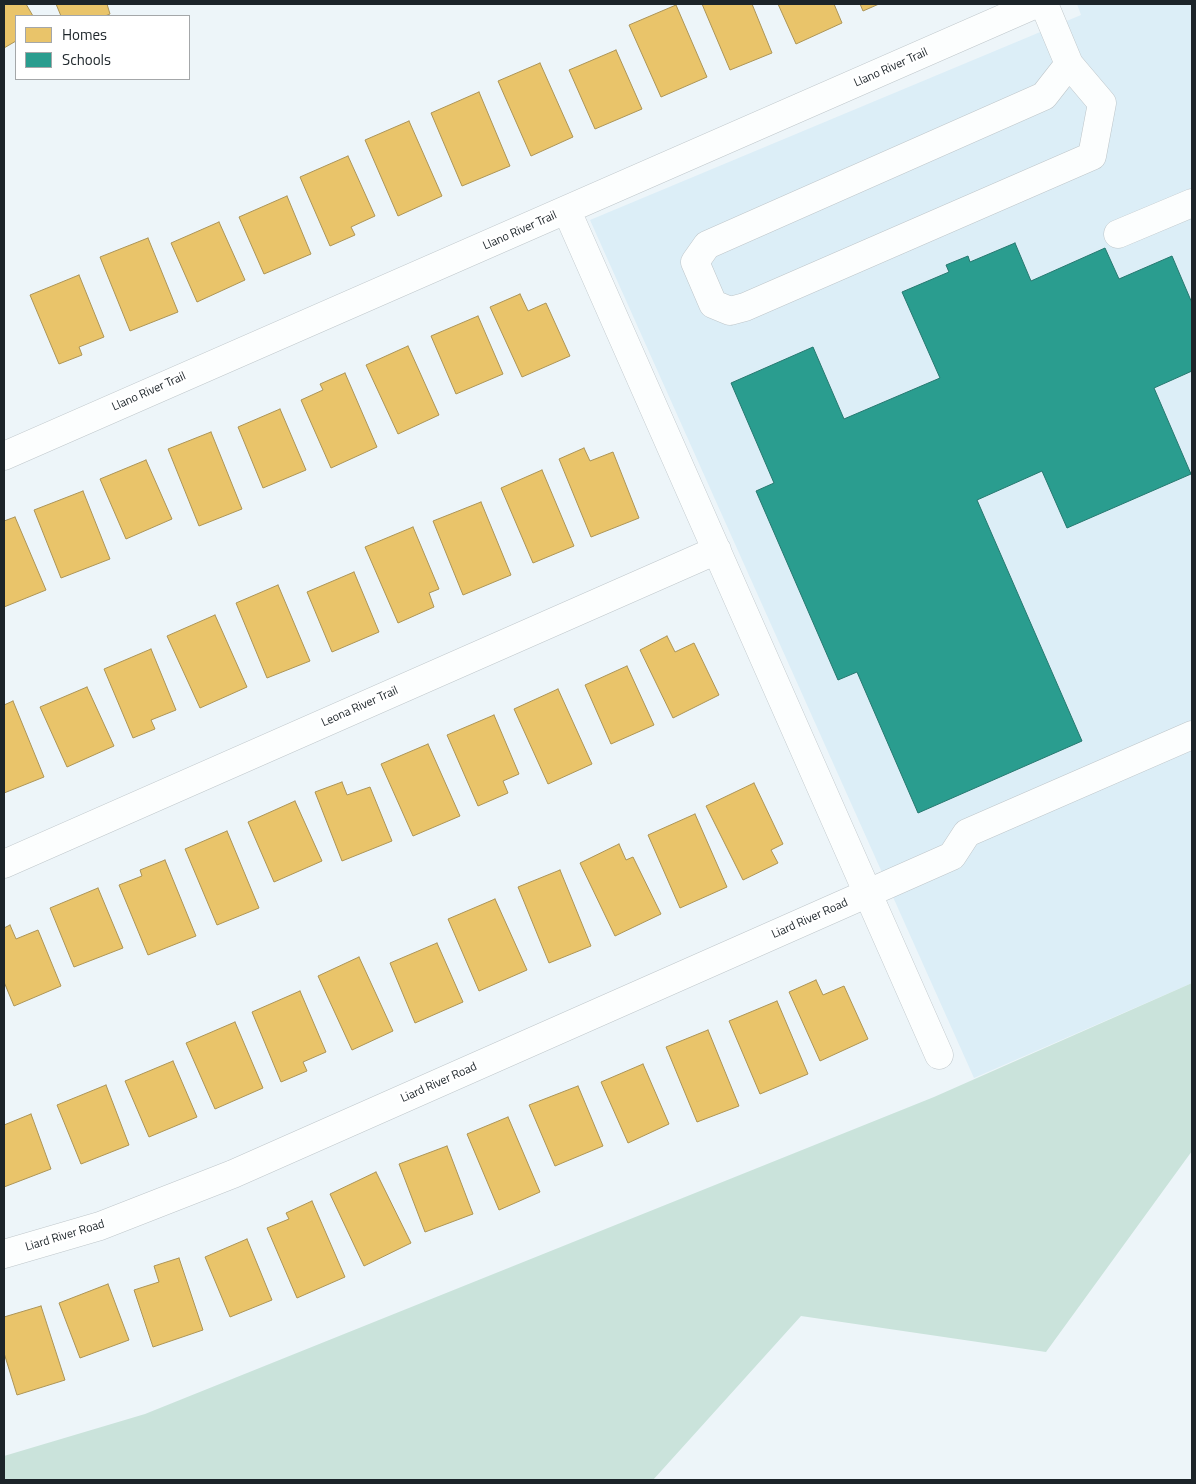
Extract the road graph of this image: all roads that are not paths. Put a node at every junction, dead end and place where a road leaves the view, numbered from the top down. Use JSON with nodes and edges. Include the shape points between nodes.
{"nodes":[{"id":1,"x":1036,"y":4,"type":"edge"},
{"id":2,"x":1044,"y":4,"type":"edge"},
{"id":3,"x":1069,"y":64,"type":"junction"},
{"id":4,"x":1192,"y":203,"type":"edge"},
{"id":5,"x":567,"y":211,"type":"junction"},
{"id":6,"x":1118,"y":234,"type":"dead end"},
{"id":7,"x":4,"y":456,"type":"edge"},
{"id":8,"x":717,"y":550,"type":"junction"},
{"id":9,"x":1192,"y":735,"type":"edge"},
{"id":10,"x":4,"y":864,"type":"edge"},
{"id":11,"x":868,"y":893,"type":"junction"},
{"id":12,"x":939,"y":1055,"type":"dead end"},
{"id":13,"x":4,"y":1254,"type":"edge"}],
"edges":[{"from":1,"to":5,"type":"street","name":"Llano River Trail"},
{"from":2,"to":3,"type":"street"},
{"from":3,"to":3,"type":"street","via":[[1044,96],[707,245],[695,262],[713,304],[730,311],[745,307],[1092,156],[1102,103]]},
{"from":4,"to":6,"type":"street"},
{"from":5,"to":7,"type":"street","name":"Llano River Trail"},
{"from":5,"to":8,"type":"street"},
{"from":8,"to":10,"type":"street","name":"Leona River Trail"},
{"from":8,"to":11,"type":"street"},
{"from":9,"to":11,"type":"street","name":"Liard River Road","via":[[967,833],[952,856]]},
{"from":11,"to":12,"type":"street"},
{"from":11,"to":13,"type":"street","name":"Liard River Road","via":[[233,1174],[100,1226]]}]}
